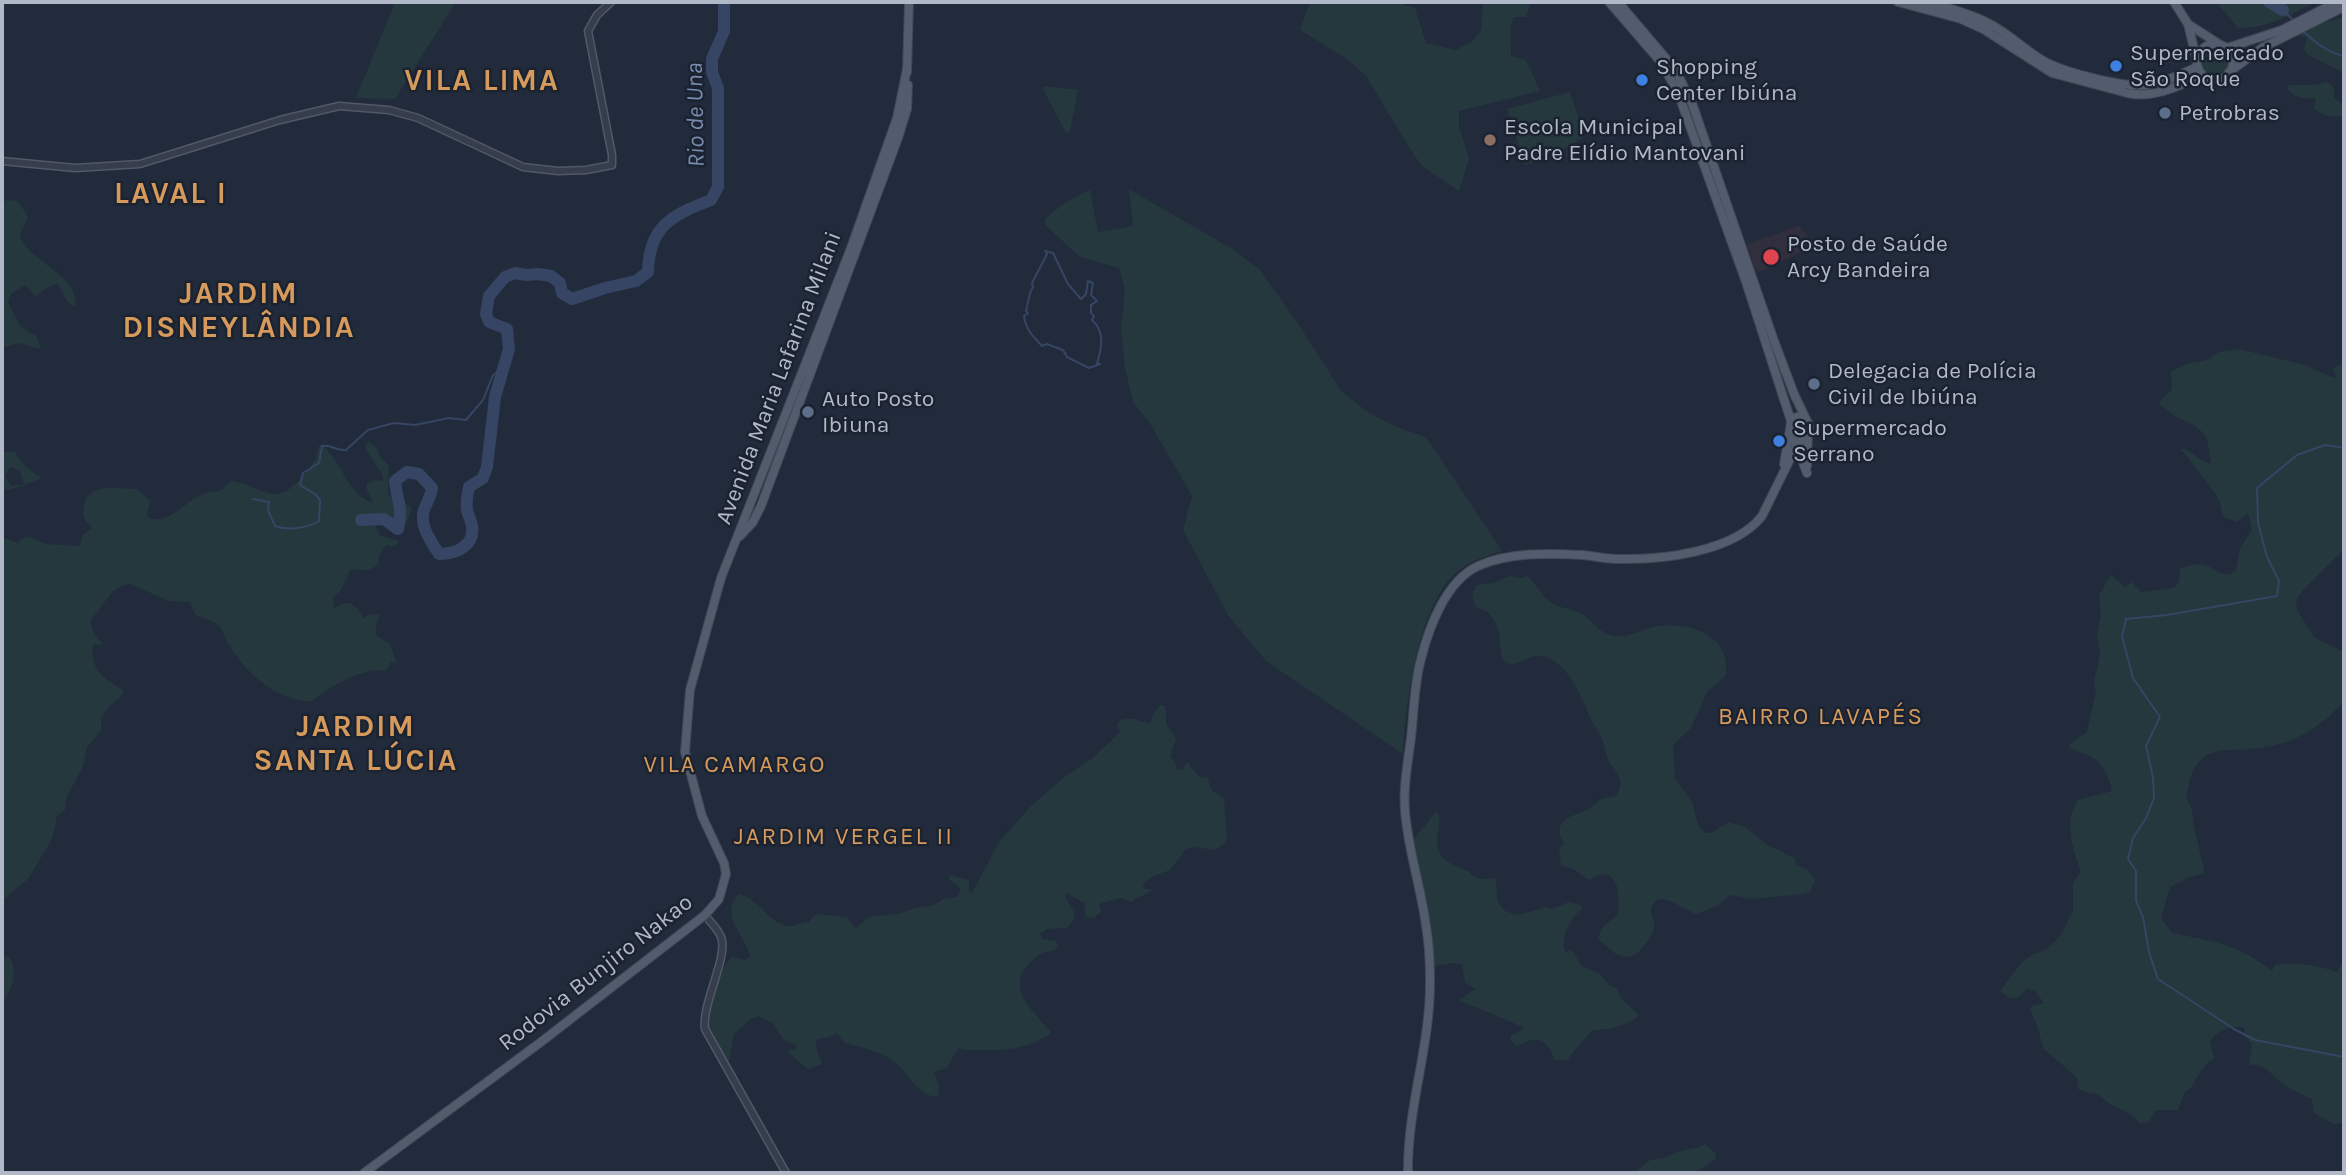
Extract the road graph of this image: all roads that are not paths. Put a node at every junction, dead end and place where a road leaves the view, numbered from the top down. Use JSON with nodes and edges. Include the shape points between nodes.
{"nodes":[{"id":1,"x":611,"y":2,"type":"edge"},
{"id":2,"x":909,"y":2,"type":"edge"},
{"id":3,"x":1609,"y":2,"type":"edge"},
{"id":4,"x":1618,"y":2,"type":"edge"},
{"id":5,"x":1898,"y":2,"type":"edge"},
{"id":6,"x":1927,"y":2,"type":"edge"},
{"id":7,"x":2174,"y":2,"type":"edge"},
{"id":8,"x":2337,"y":2,"type":"edge"},
{"id":9,"x":2344,"y":7,"type":"edge"},
{"id":10,"x":2188,"y":24,"type":"junction"},
{"id":11,"x":2223,"y":46,"type":"junction"},
{"id":12,"x":2197,"y":64,"type":"junction"},
{"id":13,"x":2229,"y":72,"type":"junction"},
{"id":14,"x":2203,"y":75,"type":"junction"},
{"id":15,"x":1676,"y":79,"type":"junction"},
{"id":16,"x":2,"y":161,"type":"edge"},
{"id":17,"x":1781,"y":374,"type":"junction"},
{"id":18,"x":1806,"y":419,"type":"junction"},
{"id":19,"x":1791,"y":427,"type":"junction"},
{"id":20,"x":1807,"y":431,"type":"junction"},
{"id":21,"x":1797,"y":444,"type":"junction"},
{"id":22,"x":1781,"y":477,"type":"junction"},
{"id":23,"x":736,"y":541,"type":"joint"},
{"id":24,"x":705,"y":915,"type":"junction"},
{"id":25,"x":364,"y":1173,"type":"edge"},
{"id":26,"x":786,"y":1173,"type":"edge"},
{"id":27,"x":1408,"y":1173,"type":"edge"}],
"edges":[{"from":1,"to":16,"type":"street","via":[[588,32],[612,165],[558,171],[523,167],[418,118],[339,106],[140,164],[75,168]]},
{"from":2,"to":23,"type":"main road","name":"Avenida Maria Lafarina Milani","via":[[906,109],[761,506]]},
{"from":3,"to":15,"type":"main road"},
{"from":4,"to":15,"type":"main road"},
{"from":5,"to":14,"type":"main road","via":[[1961,19],[2052,73],[2125,97],[2158,93]]},
{"from":6,"to":12,"type":"main road","via":[[1987,23],[2050,64],[2099,79],[2144,86]]},
{"from":7,"to":10,"type":"main road"},
{"from":8,"to":11,"type":"main road","via":[[2282,30]]},
{"from":9,"to":13,"type":"main road","via":[[2262,48]]},
{"from":10,"to":11,"type":"main road"},
{"from":10,"to":12,"type":"main road"},
{"from":11,"to":12,"type":"main road","via":[[2202,49]]},
{"from":11,"to":13,"type":"main road","via":[[2233,60]]},
{"from":12,"to":14,"type":"main road"},
{"from":13,"to":14,"type":"main road","via":[[2215,80]]},
{"from":15,"to":17,"type":"main road"},
{"from":17,"to":18,"type":"main road"},
{"from":17,"to":19,"type":"main road"},
{"from":18,"to":19,"type":"main road","via":[[1798,416]]},
{"from":18,"to":20,"type":"main road"},
{"from":19,"to":20,"type":"main road","via":[[1801,436]]},
{"from":19,"to":21,"type":"main road"},
{"from":19,"to":22,"type":"main road"},
{"from":20,"to":21,"type":"main road"},
{"from":20,"to":21,"type":"main road","via":[[1807,473]]},
{"from":21,"to":22,"type":"main road"},
{"from":22,"to":27,"type":"main road","via":[[1755,526],[1710,548],[1620,559],[1536,554],[1478,566],[1453,585],[1421,658],[1404,792],[1427,927],[1430,1008],[1412,1108]]},
{"from":23,"to":24,"type":"main road","name":"Rodovia Bunjiro Nakao","via":[[690,690],[686,721],[685,752],[694,791],[726,874],[719,899]]},
{"from":24,"to":25,"type":"main road","name":"Rodovia Bunjiro Nakao"},
{"from":24,"to":26,"type":"street","via":[[723,946],[705,1029]]}]}
